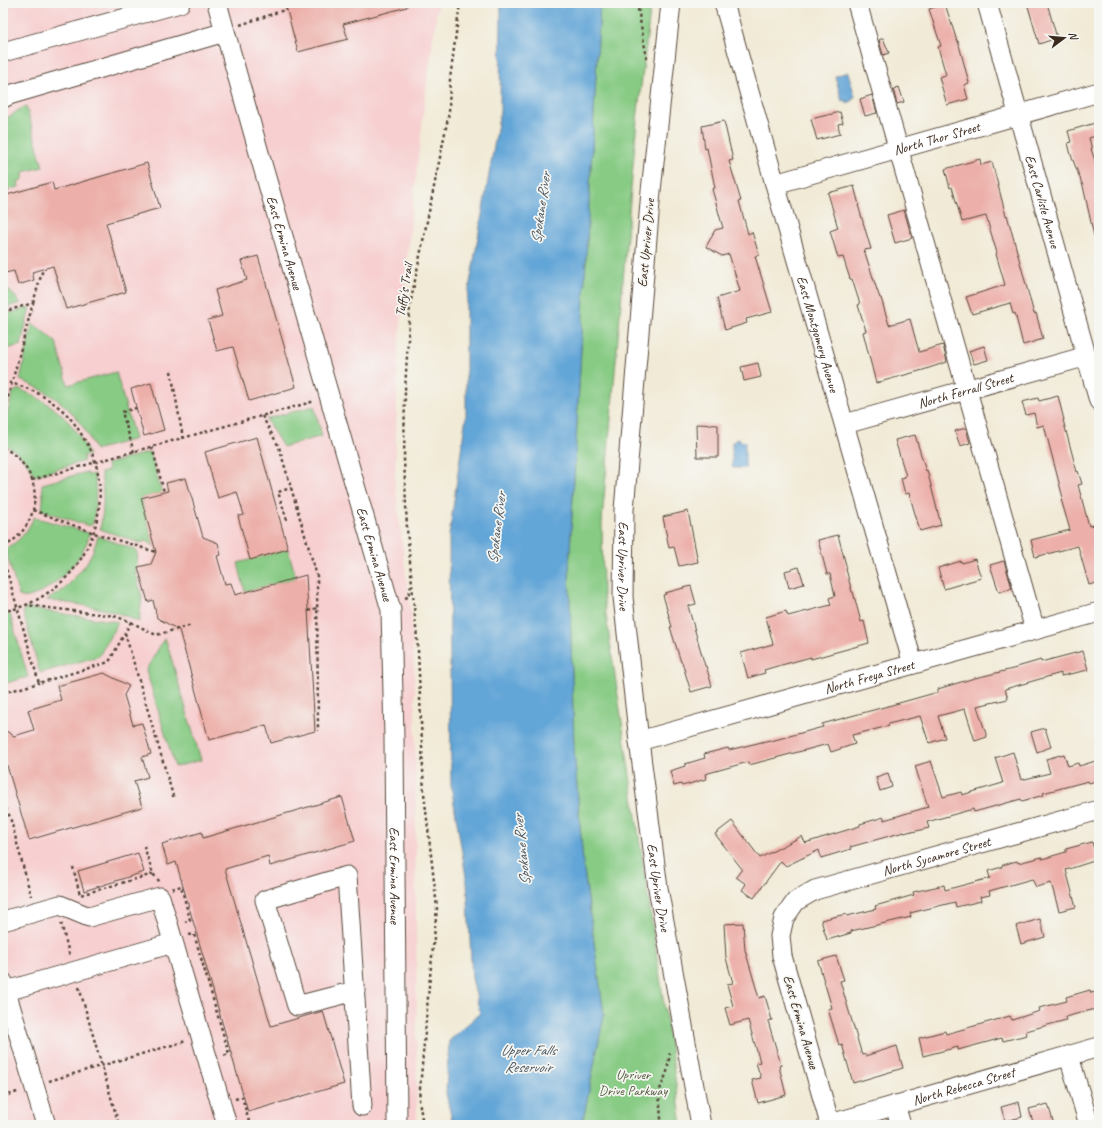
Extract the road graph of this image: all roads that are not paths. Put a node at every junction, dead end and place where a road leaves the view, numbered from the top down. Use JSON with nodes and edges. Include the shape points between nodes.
{"nodes":[{"id":1,"x":180,"y":3,"type":"edge"},
{"id":2,"x":217,"y":3,"type":"edge"},
{"id":3,"x":670,"y":3,"type":"edge"},
{"id":4,"x":724,"y":3,"type":"edge"},
{"id":5,"x":857,"y":3,"type":"edge"},
{"id":6,"x":987,"y":3,"type":"edge"},
{"id":7,"x":231,"y":29,"type":"junction"},
{"id":8,"x":3,"y":52,"type":"edge"},
{"id":9,"x":1099,"y":92,"type":"edge"},
{"id":10,"x":3,"y":98,"type":"edge"},
{"id":11,"x":1018,"y":115,"type":"junction"},
{"id":12,"x":898,"y":148,"type":"junction"},
{"id":13,"x":775,"y":184,"type":"junction"},
{"id":14,"x":1087,"y":356,"type":"junction"},
{"id":15,"x":968,"y":390,"type":"junction"},
{"id":16,"x":1099,"y":401,"type":"edge"},
{"id":17,"x":845,"y":424,"type":"junction"},
{"id":18,"x":1099,"y":612,"type":"edge"},
{"id":19,"x":1035,"y":630,"type":"junction"},
{"id":20,"x":913,"y":664,"type":"junction"},
{"id":21,"x":638,"y":741,"type":"junction"},
{"id":22,"x":1099,"y":810,"type":"edge"},
{"id":23,"x":784,"y":918,"type":"joint"},
{"id":24,"x":3,"y":921,"type":"edge"},
{"id":25,"x":174,"y":943,"type":"junction"},
{"id":26,"x":4,"y":989,"type":"edge"},
{"id":27,"x":355,"y":991,"type":"junction"},
{"id":28,"x":1099,"y":1047,"type":"edge"},
{"id":29,"x":1069,"y":1056,"type":"junction"},
{"id":30,"x":895,"y":1105,"type":"junction"},
{"id":31,"x":362,"y":1106,"type":"dead end"},
{"id":32,"x":46,"y":1125,"type":"edge"},
{"id":33,"x":227,"y":1125,"type":"edge"},
{"id":34,"x":397,"y":1125,"type":"edge"},
{"id":35,"x":701,"y":1125,"type":"edge"},
{"id":36,"x":829,"y":1125,"type":"edge"},
{"id":37,"x":901,"y":1125,"type":"edge"},
{"id":38,"x":1089,"y":1125,"type":"edge"}],
"edges":[{"from":1,"to":8,"type":"street"},
{"from":2,"to":7,"type":"street","name":"East Ermina Avenue"},
{"from":3,"to":21,"type":"street","name":"East Upriver Drive","via":[[651,190],[624,510],[623,597]]},
{"from":4,"to":13,"type":"street","name":"East Montgomery Avenue"},
{"from":5,"to":12,"type":"street"},
{"from":6,"to":11,"type":"street","name":"East Carlisle Avenue"},
{"from":7,"to":10,"type":"street","via":[[9,94]]},
{"from":7,"to":34,"type":"street","name":"East Ermina Avenue","via":[[263,167],[391,610]]},
{"from":9,"to":11,"type":"street","name":"North Thor Street"},
{"from":11,"to":12,"type":"street","name":"North Thor Street"},
{"from":11,"to":14,"type":"street","name":"East Carlisle Avenue"},
{"from":12,"to":13,"type":"street","name":"North Thor Street"},
{"from":12,"to":15,"type":"street"},
{"from":13,"to":17,"type":"street","name":"East Montgomery Avenue"},
{"from":14,"to":15,"type":"street","name":"North Ferrall Street"},
{"from":14,"to":16,"type":"street","name":"East Carlisle Avenue"},
{"from":15,"to":17,"type":"street","name":"North Ferrall Street"},
{"from":15,"to":19,"type":"street"},
{"from":17,"to":20,"type":"street","name":"East Montgomery Avenue"},
{"from":18,"to":19,"type":"street","name":"North Freya Street"},
{"from":19,"to":20,"type":"street","name":"North Freya Street"},
{"from":20,"to":21,"type":"street","name":"North Freya Street"},
{"from":21,"to":35,"type":"street","name":"East Upriver Drive","via":[[658,888]]},
{"from":22,"to":23,"type":"street","name":"North Sycamore Street","via":[[815,890],[796,901]]},
{"from":23,"to":36,"type":"street","name":"East Ermina Avenue","via":[[780,936],[782,956]]},
{"from":24,"to":25,"type":"street","via":[[60,905],[89,917],[160,897]]},
{"from":25,"to":26,"type":"street"},
{"from":25,"to":33,"type":"street"},
{"from":26,"to":32,"type":"street"},
{"from":27,"to":27,"type":"street","via":[[347,876],[265,900],[297,1006]]},
{"from":27,"to":31,"type":"street"},
{"from":28,"to":29,"type":"street","name":"North Rebecca Street"},
{"from":29,"to":30,"type":"street","name":"North Rebecca Street"},
{"from":29,"to":38,"type":"street"},
{"from":30,"to":36,"type":"street","name":"North Rebecca Street"},
{"from":30,"to":37,"type":"street"}]}
